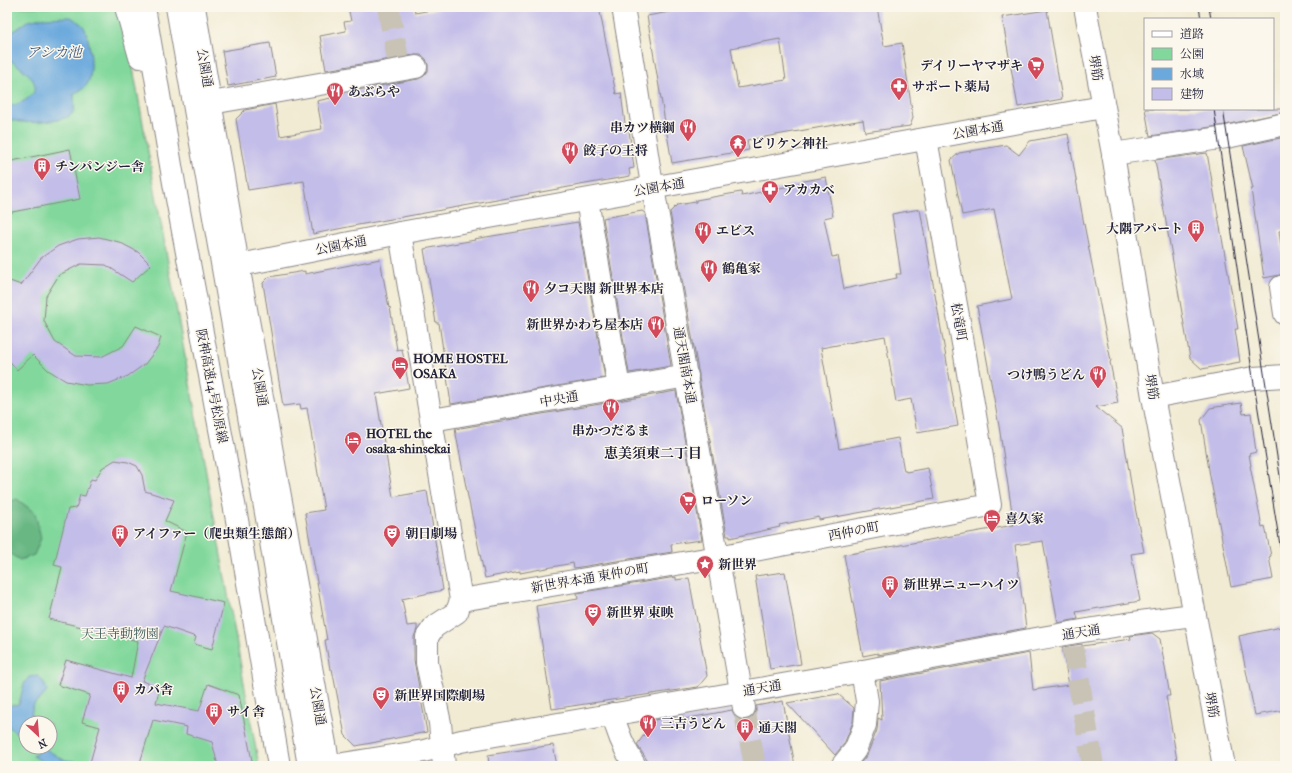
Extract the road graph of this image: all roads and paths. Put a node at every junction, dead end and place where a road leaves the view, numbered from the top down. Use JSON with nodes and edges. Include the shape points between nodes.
{"nodes":[{"id":1,"x":126,"y":7,"type":"edge"},
{"id":2,"x":144,"y":7,"type":"edge"},
{"id":3,"x":177,"y":7,"type":"edge"},
{"id":4,"x":194,"y":7,"type":"edge"},
{"id":5,"x":623,"y":7,"type":"edge"},
{"id":6,"x":1084,"y":7,"type":"edge"},
{"id":7,"x":404,"y":65,"type":"dead end"},
{"id":8,"x":211,"y":102,"type":"junction"},
{"id":9,"x":1103,"y":107,"type":"junction"},
{"id":10,"x":1285,"y":124,"type":"edge"},
{"id":11,"x":926,"y":139,"type":"junction"},
{"id":12,"x":1113,"y":154,"type":"junction"},
{"id":13,"x":651,"y":180,"type":"junction"},
{"id":14,"x":174,"y":183,"type":"junction"},
{"id":15,"x":587,"y":200,"type":"junction"},
{"id":16,"x":400,"y":233,"type":"junction"},
{"id":17,"x":250,"y":263,"type":"dead end"},
{"id":18,"x":1285,"y":286,"type":"edge"},
{"id":19,"x":1285,"y":314,"type":"edge"},
{"id":20,"x":687,"y":376,"type":"junction"},
{"id":21,"x":1285,"y":376,"type":"edge"},
{"id":22,"x":619,"y":388,"type":"junction"},
{"id":23,"x":1153,"y":397,"type":"junction"},
{"id":24,"x":432,"y":420,"type":"junction"},
{"id":25,"x":990,"y":505,"type":"joint"},
{"id":26,"x":718,"y":557,"type":"junction"},
{"id":27,"x":462,"y":600,"type":"junction"},
{"id":28,"x":1194,"y":615,"type":"junction"},
{"id":29,"x":862,"y":671,"type":"junction"},
{"id":30,"x":743,"y":700,"type":"junction"},
{"id":31,"x":613,"y":714,"type":"junction"},
{"id":32,"x":444,"y":756,"type":"edge"},
{"id":33,"x":279,"y":766,"type":"edge"},
{"id":34,"x":309,"y":766,"type":"edge"},
{"id":35,"x":330,"y":766,"type":"edge"},
{"id":36,"x":635,"y":766,"type":"edge"},
{"id":37,"x":842,"y":766,"type":"edge"},
{"id":38,"x":1224,"y":766,"type":"edge"}],
"edges":[{"from":1,"to":14,"type":"main road"},
{"from":2,"to":14,"type":"main road","name":"阪神高速14号松原線"},
{"from":3,"to":34,"type":"main road"},
{"from":4,"to":8,"type":"main road","name":"公園通"},
{"from":5,"to":13,"type":"main road","name":"通天閣南本通"},
{"from":6,"to":9,"type":"main road","name":"堺筋"},
{"from":7,"to":8,"type":"main road"},
{"from":8,"to":35,"type":"main road","name":"公園通"},
{"from":9,"to":11,"type":"main road","name":"公園本通"},
{"from":9,"to":12,"type":"main road","name":"堺筋"},
{"from":10,"to":12,"type":"main road","via":[[1227,137]]},
{"from":11,"to":13,"type":"main road","name":"公園本通"},
{"from":11,"to":25,"type":"main road","name":"松竜町"},
{"from":12,"to":23,"type":"main road","name":"堺筋"},
{"from":13,"to":15,"type":"main road","name":"公園本通"},
{"from":13,"to":20,"type":"main road","name":"通天閣南本通"},
{"from":14,"to":33,"type":"main road","name":"阪神高速14号松原線","via":[[239,528]]},
{"from":15,"to":16,"type":"main road","name":"公園本通"},
{"from":15,"to":22,"type":"main road"},
{"from":16,"to":17,"type":"main road","name":"公園本通"},
{"from":16,"to":24,"type":"main road"},
{"from":18,"to":19,"type":"main road","via":[[1281,287]]},
{"from":20,"to":22,"type":"main road","name":"中央通"},
{"from":20,"to":26,"type":"main road","name":"通天閣南本通"},
{"from":21,"to":23,"type":"main road","via":[[1252,378]]},
{"from":22,"to":24,"type":"main road","name":"中央通"},
{"from":23,"to":28,"type":"main road","name":"堺筋"},
{"from":24,"to":27,"type":"main road"},
{"from":25,"to":26,"type":"main road","name":"西仲の町"},
{"from":26,"to":27,"type":"main road","name":"新世界本通 東仲の町"},
{"from":26,"to":30,"type":"main road","name":"通天閣南本通"},
{"from":27,"to":32,"type":"main road","via":[[457,612],[434,627],[427,637],[427,663]]},
{"from":28,"to":29,"type":"main road","name":"通天通","via":[[1161,619],[1070,640]]},
{"from":28,"to":38,"type":"main road","name":"堺筋"},
{"from":29,"to":30,"type":"main road","name":"通天通"},
{"from":29,"to":37,"type":"main road","via":[[867,701],[865,725],[855,750]]},
{"from":30,"to":31,"type":"main road","name":"通天通"},
{"from":31,"to":32,"type":"main road","name":"通天通","via":[[461,741]]},
{"from":31,"to":36,"type":"main road","via":[[621,742]]},
{"from":32,"to":35,"type":"main road","name":"通天通","via":[[424,751]]}]}
